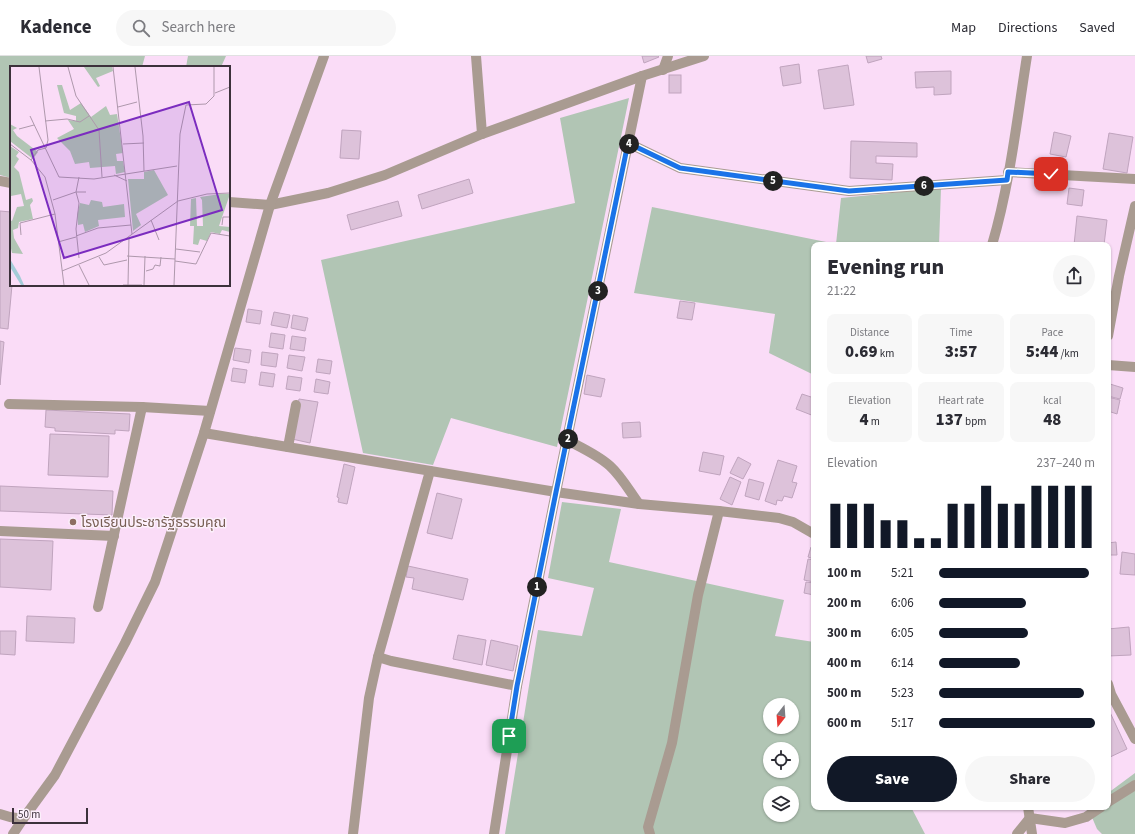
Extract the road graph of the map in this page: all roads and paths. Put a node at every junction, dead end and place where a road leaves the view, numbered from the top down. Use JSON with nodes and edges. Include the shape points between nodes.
{"nodes":[{"id":1,"x":324,"y":56,"type":"edge"},
{"id":2,"x":476,"y":56,"type":"edge"},
{"id":3,"x":668,"y":56,"type":"edge"},
{"id":4,"x":704,"y":56,"type":"edge"},
{"id":5,"x":1028,"y":56,"type":"edge"},
{"id":6,"x":663,"y":70,"type":"junction"},
{"id":7,"x":642,"y":76,"type":"junction"},
{"id":8,"x":482,"y":134,"type":"junction"},
{"id":9,"x":628,"y":143,"type":"junction"},
{"id":10,"x":1008,"y":176,"type":"junction"},
{"id":11,"x":1135,"y":179,"type":"edge"},
{"id":12,"x":0,"y":181,"type":"edge"},
{"id":13,"x":10,"y":183,"type":"edge"},
{"id":14,"x":230,"y":202,"type":"edge"},
{"id":15,"x":270,"y":205,"type":"junction"},
{"id":16,"x":1135,"y":206,"type":"edge"},
{"id":17,"x":993,"y":242,"type":"edge"},
{"id":18,"x":1111,"y":320,"type":"edge"},
{"id":19,"x":1111,"y":365,"type":"edge"},
{"id":20,"x":1135,"y":366,"type":"edge"},
{"id":21,"x":9,"y":404,"type":"dead end"},
{"id":22,"x":296,"y":405,"type":"dead end"},
{"id":23,"x":142,"y":407,"type":"junction"},
{"id":24,"x":210,"y":410,"type":"junction"},
{"id":25,"x":204,"y":433,"type":"junction"},
{"id":26,"x":567,"y":440,"type":"junction"},
{"id":27,"x":288,"y":447,"type":"junction"},
{"id":28,"x":430,"y":471,"type":"junction"},
{"id":29,"x":556,"y":492,"type":"junction"},
{"id":30,"x":639,"y":504,"type":"junction"},
{"id":31,"x":719,"y":511,"type":"junction"},
{"id":32,"x":0,"y":531,"type":"edge"},
{"id":33,"x":811,"y":532,"type":"edge"},
{"id":34,"x":114,"y":536,"type":"junction"},
{"id":35,"x":98,"y":607,"type":"dead end"},
{"id":36,"x":378,"y":656,"type":"junction"},
{"id":37,"x":517,"y":686,"type":"junction"},
{"id":38,"x":1111,"y":692,"type":"edge"},
{"id":39,"x":1135,"y":739,"type":"edge"},
{"id":40,"x":1135,"y":785,"type":"edge"},
{"id":41,"x":1111,"y":800,"type":"edge"},
{"id":42,"x":1029,"y":810,"type":"edge"},
{"id":43,"x":1096,"y":810,"type":"edge"},
{"id":44,"x":0,"y":814,"type":"edge"},
{"id":45,"x":1030,"y":818,"type":"junction"},
{"id":46,"x":23,"y":819,"type":"junction"},
{"id":47,"x":13,"y":834,"type":"edge"},
{"id":48,"x":353,"y":834,"type":"edge"},
{"id":49,"x":494,"y":834,"type":"edge"},
{"id":50,"x":650,"y":834,"type":"edge"},
{"id":51,"x":1016,"y":834,"type":"edge"},
{"id":52,"x":1032,"y":834,"type":"edge"}],
"edges":[{"from":1,"to":15,"type":"street"},
{"from":2,"to":8,"type":"street"},
{"from":3,"to":6,"type":"street"},
{"from":4,"to":6,"type":"street"},
{"from":5,"to":10,"type":"street"},
{"from":6,"to":7,"type":"street"},
{"from":7,"to":8,"type":"street"},
{"from":7,"to":9,"type":"street"},
{"from":8,"to":15,"type":"street","via":[[385,175],[328,193]]},
{"from":9,"to":10,"type":"street","via":[[680,168],[849,191]]},
{"from":9,"to":26,"type":"street"},
{"from":10,"to":11,"type":"street"},
{"from":10,"to":17,"type":"street"},
{"from":12,"to":13,"type":"street"},
{"from":14,"to":15,"type":"street"},
{"from":15,"to":24,"type":"street"},
{"from":16,"to":18,"type":"street"},
{"from":19,"to":20,"type":"street"},
{"from":21,"to":23,"type":"street"},
{"from":22,"to":27,"type":"street"},
{"from":23,"to":24,"type":"street"},
{"from":23,"to":34,"type":"street"},
{"from":24,"to":25,"type":"street"},
{"from":25,"to":27,"type":"street"},
{"from":25,"to":46,"type":"street","via":[[155,582],[55,775]]},
{"from":26,"to":29,"type":"street"},
{"from":26,"to":30,"type":"street","via":[[610,466]]},
{"from":27,"to":28,"type":"street"},
{"from":28,"to":29,"type":"street"},
{"from":28,"to":36,"type":"street"},
{"from":29,"to":30,"type":"street"},
{"from":29,"to":37,"type":"street"},
{"from":30,"to":31,"type":"street"},
{"from":31,"to":33,"type":"street","via":[[779,518],[793,522]]},
{"from":31,"to":50,"type":"street","via":[[698,595],[672,743],[648,827]]},
{"from":32,"to":34,"type":"street"},
{"from":34,"to":35,"type":"street"},
{"from":36,"to":37,"type":"street","via":[[391,661]]},
{"from":36,"to":48,"type":"street","via":[[369,698]]},
{"from":37,"to":49,"type":"street"},
{"from":38,"to":39,"type":"street"},
{"from":40,"to":41,"type":"street"},
{"from":42,"to":45,"type":"street"},
{"from":43,"to":45,"type":"street","via":[[1086,817],[1065,822]]},
{"from":44,"to":46,"type":"street"},
{"from":45,"to":51,"type":"street"},
{"from":45,"to":52,"type":"street"},
{"from":46,"to":47,"type":"street"}]}
